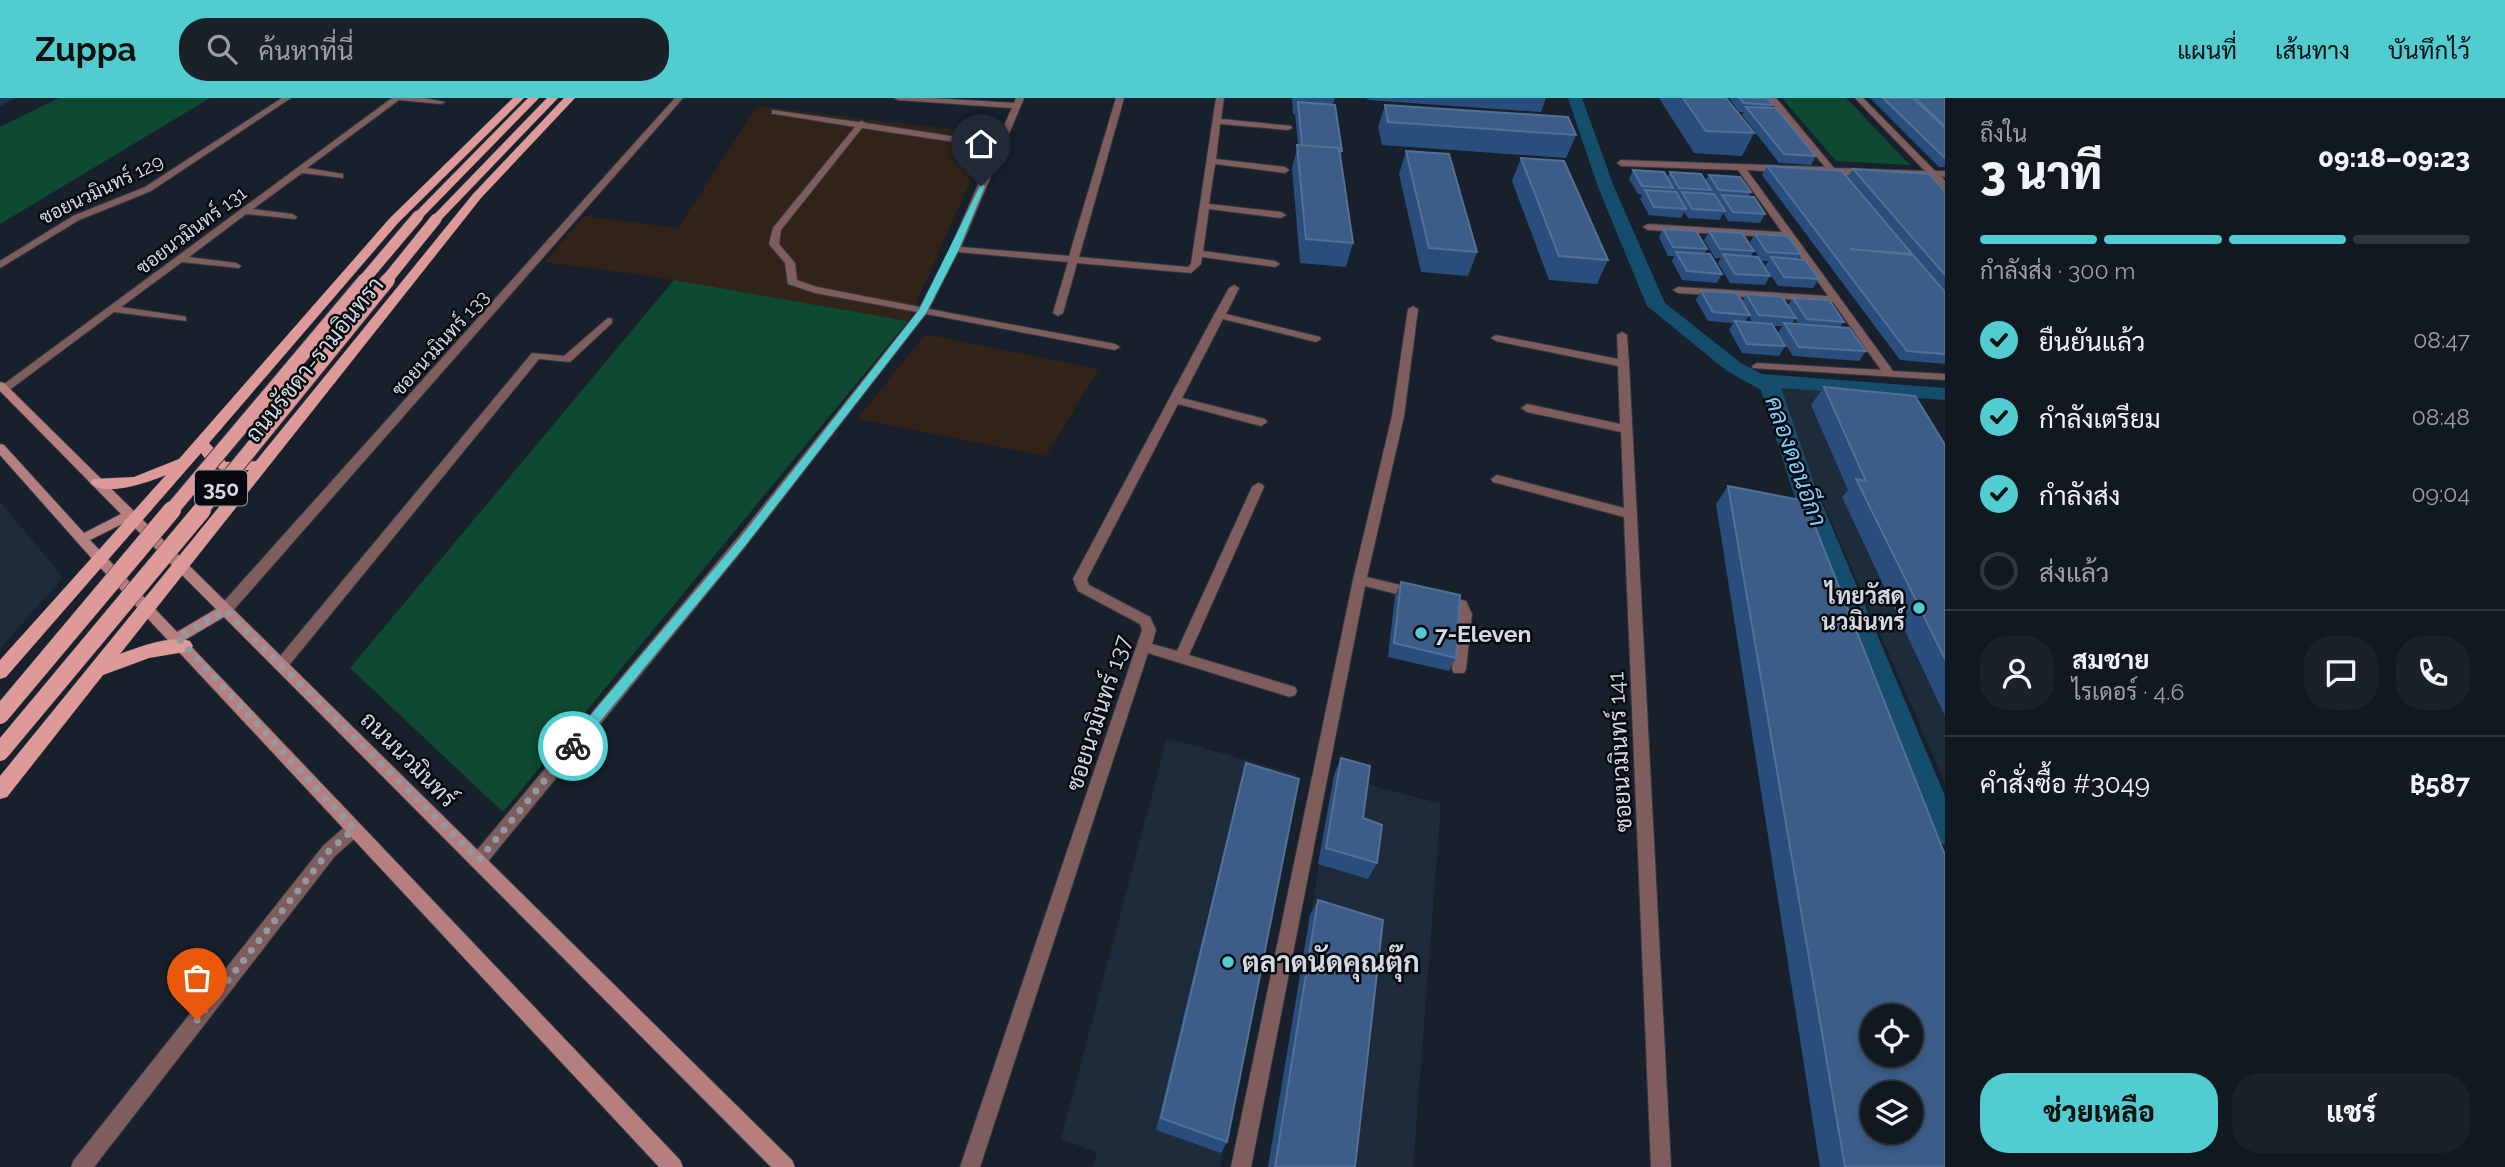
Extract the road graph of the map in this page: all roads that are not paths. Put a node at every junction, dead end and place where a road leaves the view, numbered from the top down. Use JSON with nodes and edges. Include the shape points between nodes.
{"nodes":[{"id":1,"x":287,"y":98,"type":"edge"},
{"id":2,"x":398,"y":98,"type":"edge"},
{"id":3,"x":519,"y":98,"type":"edge"},
{"id":4,"x":534,"y":98,"type":"edge"},
{"id":5,"x":553,"y":98,"type":"edge"},
{"id":6,"x":570,"y":98,"type":"edge"},
{"id":7,"x":679,"y":98,"type":"edge"},
{"id":8,"x":898,"y":98,"type":"edge"},
{"id":9,"x":1120,"y":98,"type":"edge"},
{"id":10,"x":1220,"y":98,"type":"edge"},
{"id":11,"x":1772,"y":98,"type":"edge"},
{"id":12,"x":1859,"y":98,"type":"edge"},
{"id":13,"x":922,"y":99,"type":"edge"},
{"id":14,"x":441,"y":102,"type":"dead end"},
{"id":15,"x":1018,"y":102,"type":"edge"},
{"id":16,"x":775,"y":112,"type":"dead end"},
{"id":17,"x":1217,"y":121,"type":"junction"},
{"id":18,"x":862,"y":123,"type":"junction"},
{"id":19,"x":1288,"y":128,"type":"dead end"},
{"id":20,"x":997,"y":145,"type":"junction"},
{"id":21,"x":1213,"y":161,"type":"junction"},
{"id":22,"x":1621,"y":163,"type":"dead end"},
{"id":23,"x":1741,"y":168,"type":"junction"},
{"id":24,"x":1831,"y":169,"type":"junction"},
{"id":25,"x":300,"y":170,"type":"junction"},
{"id":26,"x":1285,"y":170,"type":"dead end"},
{"id":27,"x":1932,"y":173,"type":"junction"},
{"id":28,"x":1945,"y":174,"type":"edge"},
{"id":29,"x":340,"y":176,"type":"dead end"},
{"id":30,"x":1840,"y":179,"type":"edge"},
{"id":31,"x":1945,"y":186,"type":"edge"},
{"id":32,"x":1206,"y":206,"type":"junction"},
{"id":33,"x":246,"y":211,"type":"junction"},
{"id":34,"x":1281,"y":215,"type":"dead end"},
{"id":35,"x":292,"y":217,"type":"dead end"},
{"id":36,"x":1648,"y":227,"type":"dead end"},
{"id":37,"x":1788,"y":234,"type":"junction"},
{"id":38,"x":955,"y":249,"type":"junction"},
{"id":39,"x":1197,"y":253,"type":"junction"},
{"id":40,"x":182,"y":258,"type":"junction"},
{"id":41,"x":1074,"y":259,"type":"junction"},
{"id":42,"x":1275,"y":264,"type":"dead end"},
{"id":43,"x":0,"y":265,"type":"edge"},
{"id":44,"x":236,"y":266,"type":"dead end"},
{"id":45,"x":1234,"y":288,"type":"dead end"},
{"id":46,"x":1678,"y":290,"type":"dead end"},
{"id":47,"x":1834,"y":299,"type":"junction"},
{"id":48,"x":114,"y":309,"type":"junction"},
{"id":49,"x":1413,"y":309,"type":"dead end"},
{"id":50,"x":923,"y":311,"type":"junction"},
{"id":51,"x":1058,"y":313,"type":"dead end"},
{"id":52,"x":1219,"y":315,"type":"junction"},
{"id":53,"x":182,"y":319,"type":"dead end"},
{"id":54,"x":608,"y":321,"type":"dead end"},
{"id":55,"x":1622,"y":335,"type":"dead end"},
{"id":56,"x":1496,"y":338,"type":"dead end"},
{"id":57,"x":1316,"y":339,"type":"dead end"},
{"id":58,"x":1115,"y":347,"type":"dead end"},
{"id":59,"x":1624,"y":363,"type":"junction"},
{"id":60,"x":1758,"y":366,"type":"dead end"},
{"id":61,"x":1889,"y":373,"type":"junction"},
{"id":62,"x":1945,"y":377,"type":"edge"},
{"id":63,"x":2,"y":387,"type":"edge"},
{"id":64,"x":1174,"y":399,"type":"junction"},
{"id":65,"x":1527,"y":408,"type":"dead end"},
{"id":66,"x":1261,"y":422,"type":"dead end"},
{"id":67,"x":1626,"y":429,"type":"junction"},
{"id":68,"x":202,"y":443,"type":"junction"},
{"id":69,"x":0,"y":447,"type":"edge"},
{"id":70,"x":189,"y":457,"type":"junction"},
{"id":71,"x":267,"y":457,"type":"junction"},
{"id":72,"x":1497,"y":479,"type":"dead end"},
{"id":73,"x":98,"y":483,"type":"junction"},
{"id":74,"x":1258,"y":487,"type":"dead end"},
{"id":75,"x":1631,"y":514,"type":"junction"},
{"id":76,"x":131,"y":517,"type":"junction"},
{"id":77,"x":82,"y":539,"type":"junction"},
{"id":78,"x":99,"y":558,"type":"junction"},
{"id":79,"x":179,"y":567,"type":"junction"},
{"id":80,"x":1360,"y":580,"type":"junction"},
{"id":81,"x":147,"y":607,"type":"junction"},
{"id":82,"x":225,"y":610,"type":"junction"},
{"id":83,"x":181,"y":642,"type":"junction"},
{"id":84,"x":1145,"y":647,"type":"junction"},
{"id":85,"x":1181,"y":657,"type":"junction"},
{"id":86,"x":281,"y":665,"type":"junction"},
{"id":87,"x":1459,"y":668,"type":"edge"},
{"id":88,"x":97,"y":671,"type":"junction"},
{"id":89,"x":0,"y":672,"type":"edge"},
{"id":90,"x":1290,"y":691,"type":"dead end"},
{"id":91,"x":0,"y":715,"type":"edge"},
{"id":92,"x":0,"y":752,"type":"edge"},
{"id":93,"x":0,"y":791,"type":"edge"},
{"id":94,"x":354,"y":829,"type":"junction"},
{"id":95,"x":479,"y":860,"type":"junction"},
{"id":96,"x":81,"y":1167,"type":"edge"},
{"id":97,"x":673,"y":1167,"type":"edge"},
{"id":98,"x":785,"y":1167,"type":"edge"},
{"id":99,"x":970,"y":1167,"type":"edge"},
{"id":100,"x":1241,"y":1167,"type":"edge"},
{"id":101,"x":1661,"y":1167,"type":"edge"}],
"edges":[{"from":1,"to":43,"type":"street","name":"ซอยนวมินทร์ 129","via":[[148,189],[76,218]]},
{"from":2,"to":14,"type":"street"},
{"from":2,"to":25,"type":"street","name":"ซอยนวมินทร์ 131"},
{"from":3,"to":68,"type":"main road","name":"ถนนรัชดา-รามอินทรา","number":"350","via":[[399,213]]},
{"from":4,"to":91,"type":"main road","name":"ถนนรัชดา-รามอินทรา","number":"350","bridge":true,"via":[[378,261]]},
{"from":5,"to":92,"type":"main road","name":"ถนนรัชดา-รามอินทรา","number":"350","bridge":true,"via":[[436,219]]},
{"from":6,"to":71,"type":"main road","name":"ถนนรัชดา-รามอินทรา","number":"350","via":[[477,196]]},
{"from":7,"to":82,"type":"street","name":"ซอยนวมินทร์ 133"},
{"from":8,"to":13,"type":"street"},
{"from":9,"to":41,"type":"street"},
{"from":10,"to":17,"type":"street"},
{"from":11,"to":24,"type":"street"},
{"from":12,"to":27,"type":"street"},
{"from":13,"to":15,"type":"street"},
{"from":15,"to":20,"type":"street"},
{"from":16,"to":18,"type":"street"},
{"from":17,"to":19,"type":"street"},
{"from":17,"to":21,"type":"street"},
{"from":18,"to":20,"type":"street"},
{"from":18,"to":50,"type":"street","via":[[776,230],[774,244],[787,257],[789,276],[797,285]]},
{"from":20,"to":38,"type":"street"},
{"from":21,"to":26,"type":"street"},
{"from":21,"to":32,"type":"street"},
{"from":22,"to":23,"type":"street"},
{"from":23,"to":24,"type":"street"},
{"from":23,"to":37,"type":"street"},
{"from":24,"to":27,"type":"street"},
{"from":24,"to":30,"type":"street"},
{"from":25,"to":29,"type":"street"},
{"from":25,"to":33,"type":"street","name":"ซอยนวมินทร์ 131"},
{"from":27,"to":28,"type":"street"},
{"from":27,"to":31,"type":"street"},
{"from":32,"to":34,"type":"street"},
{"from":32,"to":39,"type":"street"},
{"from":33,"to":35,"type":"street"},
{"from":33,"to":40,"type":"street","name":"ซอยนวมินทร์ 131"},
{"from":36,"to":37,"type":"street"},
{"from":37,"to":47,"type":"street"},
{"from":38,"to":41,"type":"street"},
{"from":38,"to":50,"type":"street"},
{"from":39,"to":41,"type":"street","via":[[1194,267],[1184,270]]},
{"from":39,"to":42,"type":"street"},
{"from":40,"to":44,"type":"street"},
{"from":40,"to":48,"type":"street","name":"ซอยนวมินทร์ 131"},
{"from":41,"to":51,"type":"street"},
{"from":45,"to":52,"type":"street","name":"ซอยนวมินทร์ 137"},
{"from":46,"to":47,"type":"street"},
{"from":47,"to":61,"type":"street"},
{"from":48,"to":53,"type":"street"},
{"from":48,"to":63,"type":"street","name":"ซอยนวมินทร์ 131"},
{"from":49,"to":80,"type":"street","via":[[1398,416]]},
{"from":50,"to":58,"type":"street"},
{"from":50,"to":95,"type":"street","via":[[740,544]]},
{"from":52,"to":57,"type":"street"},
{"from":52,"to":64,"type":"street","name":"ซอยนวมินทร์ 137"},
{"from":54,"to":86,"type":"street","via":[[566,360],[536,355]]},
{"from":55,"to":59,"type":"street","name":"ซอยนวมินทร์ 141"},
{"from":56,"to":59,"type":"street"},
{"from":59,"to":67,"type":"street","name":"ซอยนวมินทร์ 141"},
{"from":60,"to":61,"type":"street"},
{"from":61,"to":62,"type":"street"},
{"from":63,"to":73,"type":"main road","name":"ถนนนวมินทร์"},
{"from":64,"to":66,"type":"street"},
{"from":64,"to":84,"type":"street","name":"ซอยนวมินทร์ 137","via":[[1080,579],[1090,592],[1146,621]]},
{"from":65,"to":67,"type":"street"},
{"from":67,"to":75,"type":"street","name":"ซอยนวมินทร์ 141"},
{"from":68,"to":70,"type":"main road","name":"ถนนรัชดา-รามอินทรา","number":"350"},
{"from":68,"to":71,"type":"main road","via":[[213,463],[222,468],[251,465]]},
{"from":69,"to":77,"type":"main road"},
{"from":70,"to":73,"type":"main road","via":[[168,471],[136,482]]},
{"from":70,"to":76,"type":"main road","name":"ถนนรัชดา-รามอินทรา","number":"350"},
{"from":71,"to":79,"type":"main road","name":"ถนนรัชดา-รามอินทรา","number":"350"},
{"from":72,"to":75,"type":"street"},
{"from":73,"to":76,"type":"main road","name":"ถนนนวมินทร์"},
{"from":74,"to":85,"type":"street"},
{"from":75,"to":101,"type":"street","name":"ซอยนวมินทร์ 141"},
{"from":76,"to":77,"type":"main road"},
{"from":76,"to":78,"type":"main road","name":"ถนนรัชดา-รามอินทรา","number":"350"},
{"from":76,"to":79,"type":"main road","name":"ถนนนวมินทร์"},
{"from":77,"to":78,"type":"main road"},
{"from":78,"to":81,"type":"main road"},
{"from":78,"to":89,"type":"main road","name":"ถนนรัชดา-รามอินทรา","number":"350"},
{"from":79,"to":81,"type":"main road","name":"ถนนรัชดา-รามอินทรา","number":"350"},
{"from":79,"to":82,"type":"main road","name":"ถนนนวมินทร์"},
{"from":80,"to":87,"type":"street","via":[[1461,605],[1465,614]]},
{"from":80,"to":100,"type":"street"},
{"from":81,"to":83,"type":"main road"},
{"from":81,"to":88,"type":"main road","name":"ถนนรัชดา-รามอินทรา","number":"350"},
{"from":82,"to":83,"type":"main road"},
{"from":82,"to":86,"type":"main road","name":"ถนนนวมินทร์"},
{"from":83,"to":88,"type":"main road"},
{"from":83,"to":94,"type":"main road"},
{"from":84,"to":85,"type":"street"},
{"from":84,"to":99,"type":"street","name":"ซอยนวมินทร์ 137"},
{"from":85,"to":90,"type":"street"},
{"from":86,"to":95,"type":"main road","name":"ถนนนวมินทร์"},
{"from":88,"to":93,"type":"main road","name":"ถนนรัชดา-รามอินทรา","number":"350"},
{"from":94,"to":96,"type":"street","via":[[329,851]]},
{"from":94,"to":97,"type":"main road"},
{"from":95,"to":98,"type":"main road","name":"ถนนนวมินทร์"}]}
